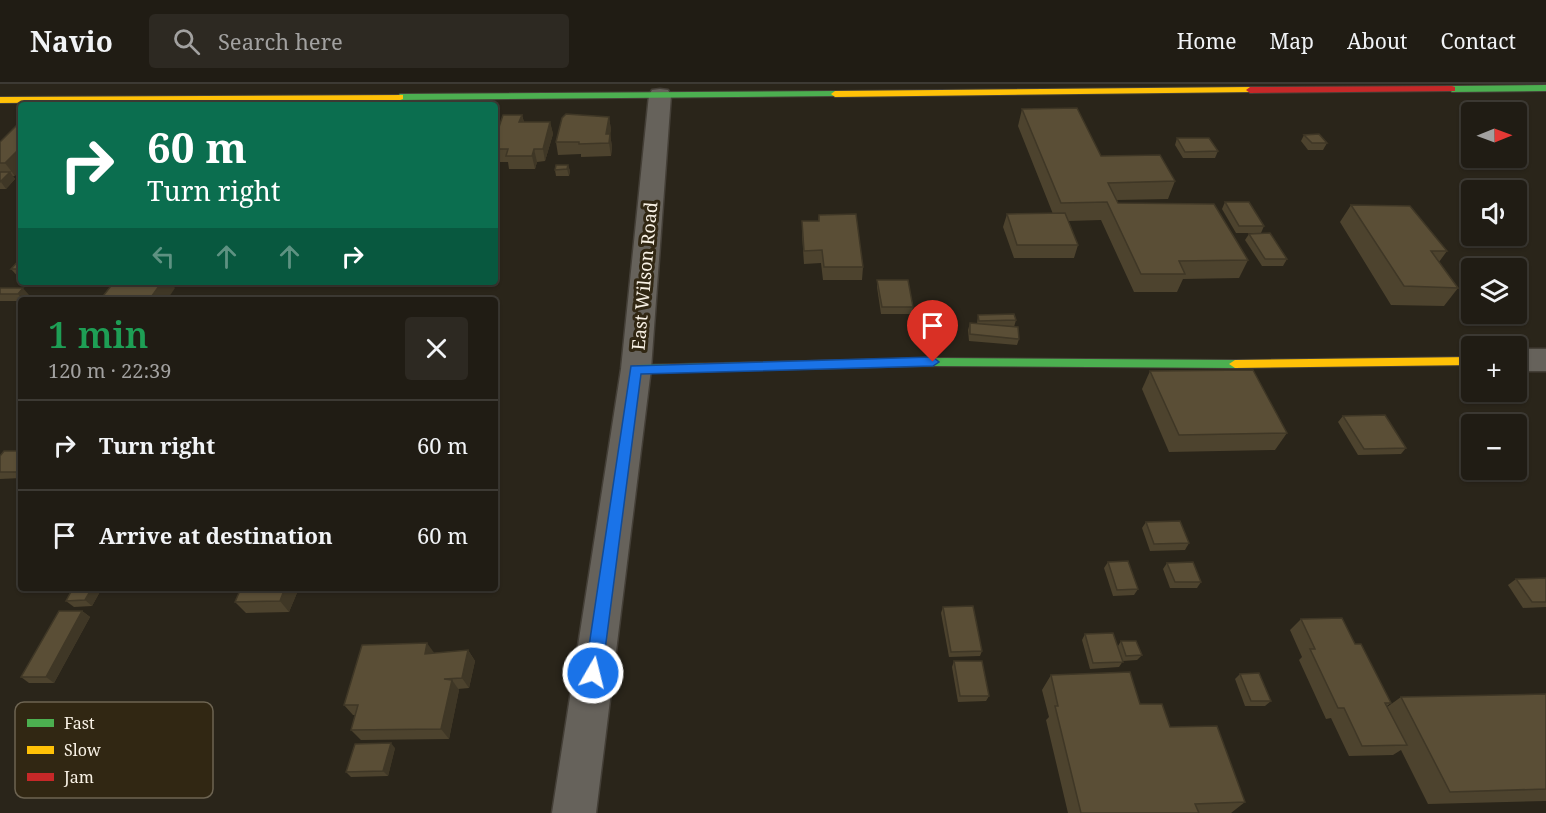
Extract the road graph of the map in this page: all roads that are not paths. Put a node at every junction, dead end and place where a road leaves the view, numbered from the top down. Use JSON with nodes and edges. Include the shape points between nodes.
{"nodes":[{"id":1,"x":1546,"y":88,"type":"edge"},
{"id":2,"x":660,"y":95,"type":"junction"},
{"id":3,"x":0,"y":100,"type":"edge"},
{"id":4,"x":1527,"y":360,"type":"edge"},
{"id":5,"x":1546,"y":360,"type":"edge"},
{"id":6,"x":1461,"y":361,"type":"edge"},
{"id":7,"x":636,"y":369,"type":"junction"},
{"id":8,"x":574,"y":813,"type":"edge"}],
"edges":[{"from":1,"to":2,"type":"main road"},
{"from":2,"to":3,"type":"main road"},
{"from":2,"to":7,"type":"street","name":"East Wilson Road"},
{"from":4,"to":5,"type":"street"},
{"from":6,"to":7,"type":"main road","via":[[1308,365],[933,362]]},
{"from":7,"to":8,"type":"street","name":"East Wilson Road"}]}
